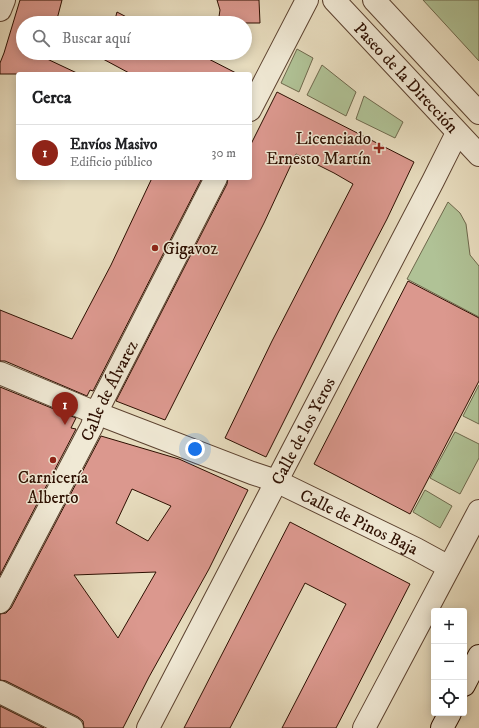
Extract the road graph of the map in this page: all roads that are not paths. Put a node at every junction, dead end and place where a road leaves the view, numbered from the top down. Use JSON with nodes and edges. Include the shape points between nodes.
{"nodes":[{"id":1,"x":4,"y":0,"type":"edge"},
{"id":2,"x":307,"y":0,"type":"edge"},
{"id":3,"x":334,"y":0,"type":"edge"},
{"id":4,"x":374,"y":0,"type":"edge"},
{"id":5,"x":0,"y":10,"type":"edge"},
{"id":6,"x":252,"y":106,"type":"edge"},
{"id":7,"x":479,"y":113,"type":"edge"},
{"id":8,"x":457,"y":133,"type":"junction"},
{"id":9,"x":479,"y":155,"type":"edge"},
{"id":10,"x":215,"y":180,"type":"edge"},
{"id":11,"x":0,"y":373,"type":"edge"},
{"id":12,"x":96,"y":413,"type":"junction"},
{"id":13,"x":276,"y":481,"type":"junction"},
{"id":14,"x":479,"y":511,"type":"edge"},
{"id":15,"x":449,"y":567,"type":"junction"},
{"id":16,"x":0,"y":602,"type":"edge"},
{"id":17,"x":479,"y":656,"type":"edge"},
{"id":18,"x":467,"y":680,"type":"edge"},
{"id":19,"x":0,"y":692,"type":"edge"},
{"id":20,"x":448,"y":716,"type":"edge"},
{"id":21,"x":72,"y":728,"type":"edge"},
{"id":22,"x":148,"y":728,"type":"edge"},
{"id":23,"x":364,"y":728,"type":"edge"},
{"id":24,"x":442,"y":728,"type":"edge"}],
"edges":[{"from":1,"to":5,"type":"street"},
{"from":2,"to":6,"type":"street"},
{"from":3,"to":8,"type":"street","name":"Paseo de la Dirección"},
{"from":4,"to":7,"type":"street","name":"Paseo de la Dirección"},
{"from":8,"to":9,"type":"street","name":"Paseo de la Dirección"},
{"from":8,"to":13,"type":"street","name":"Calle de los Yeros"},
{"from":10,"to":12,"type":"street","name":"Calle de Álvarez"},
{"from":11,"to":12,"type":"street","name":"Calle de Pinos Baja"},
{"from":12,"to":13,"type":"street","name":"Calle de Pinos Baja"},
{"from":12,"to":16,"type":"street","name":"Calle de Álvarez","via":[[92,426]]},
{"from":13,"to":15,"type":"street","name":"Calle de Pinos Baja"},
{"from":13,"to":22,"type":"street","name":"Calle de los Yeros"},
{"from":14,"to":15,"type":"street"},
{"from":15,"to":23,"type":"street"},
{"from":17,"to":18,"type":"street"},
{"from":19,"to":21,"type":"street"},
{"from":20,"to":24,"type":"street"}]}
